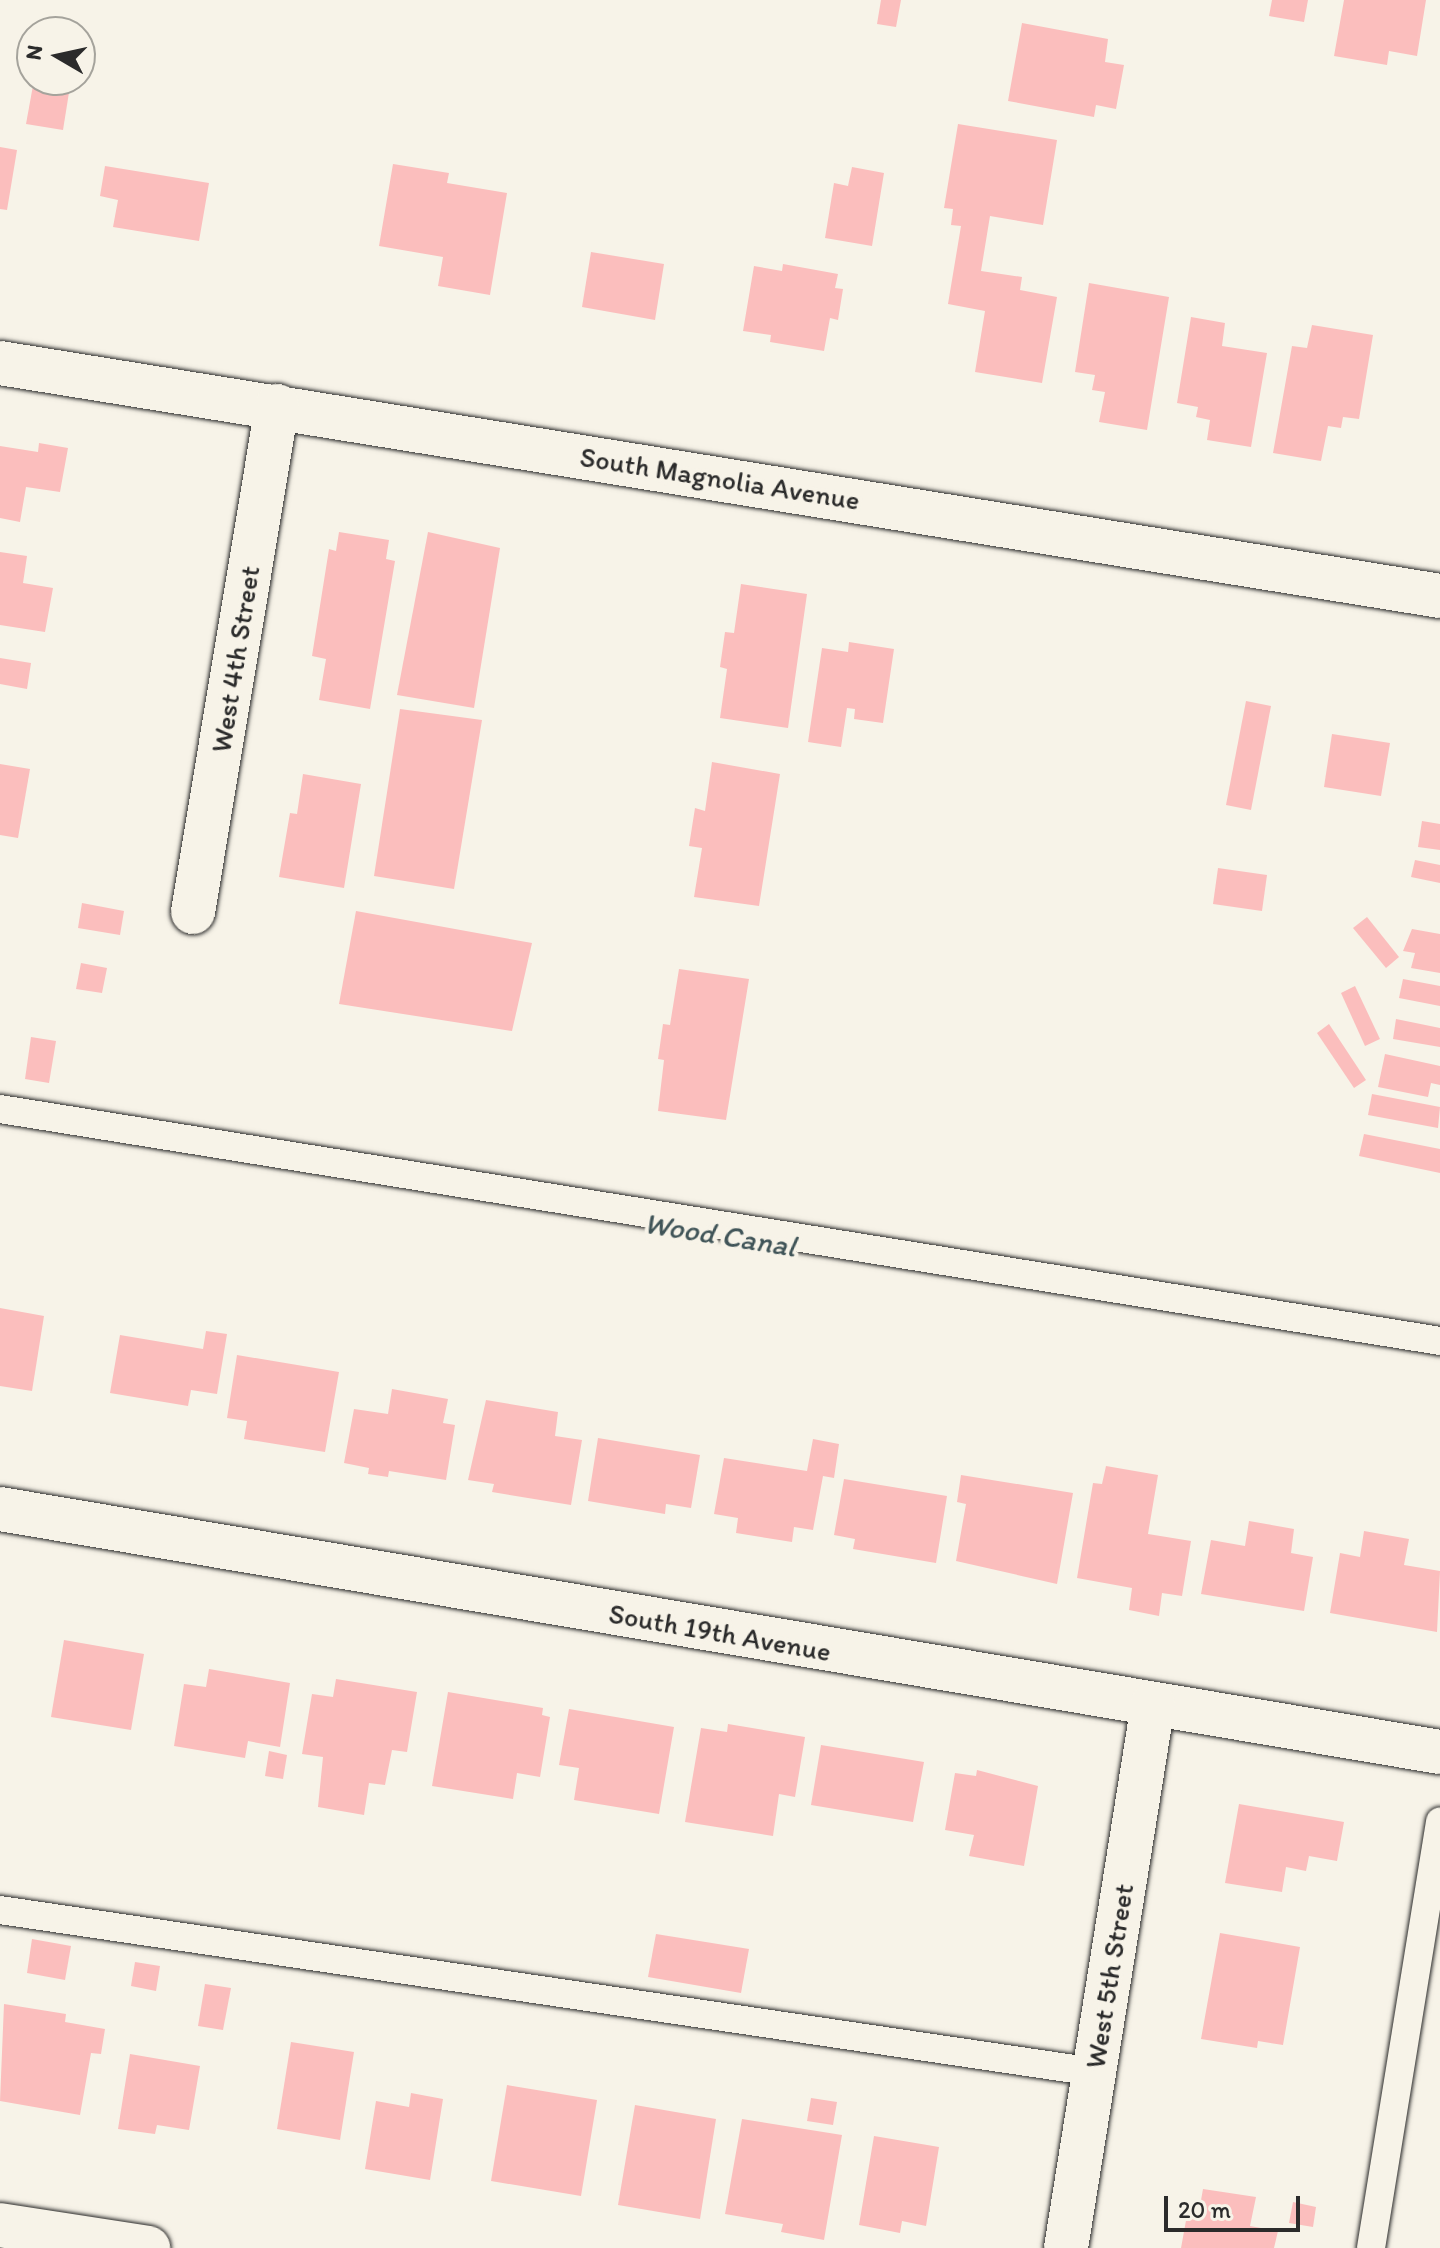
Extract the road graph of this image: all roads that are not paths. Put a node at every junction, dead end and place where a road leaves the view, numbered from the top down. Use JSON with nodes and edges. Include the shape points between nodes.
{"nodes":[{"id":1,"x":0,"y":363,"type":"edge"},
{"id":2,"x":277,"y":406,"type":"junction"},
{"id":3,"x":1440,"y":596,"type":"edge"},
{"id":4,"x":193,"y":912,"type":"dead end"},
{"id":5,"x":0,"y":1109,"type":"edge"},
{"id":6,"x":1440,"y":1341,"type":"edge"},
{"id":7,"x":0,"y":1509,"type":"edge"},
{"id":8,"x":1153,"y":1704,"type":"junction"},
{"id":9,"x":1440,"y":1752,"type":"edge"},
{"id":10,"x":1440,"y":1822,"type":"edge"},
{"id":11,"x":0,"y":1910,"type":"edge"},
{"id":12,"x":1094,"y":2072,"type":"junction"},
{"id":13,"x":0,"y":2225,"type":"edge"},
{"id":14,"x":148,"y":2248,"type":"edge"},
{"id":15,"x":1066,"y":2248,"type":"edge"},
{"id":16,"x":1371,"y":2248,"type":"edge"}],
"edges":[{"from":1,"to":2,"type":"street","name":"South Magnolia Avenue"},
{"from":2,"to":3,"type":"street","name":"South Magnolia Avenue"},
{"from":2,"to":4,"type":"street","name":"West 4th Street"},
{"from":5,"to":6,"type":"lane"},
{"from":7,"to":8,"type":"street","name":"South 19th Avenue"},
{"from":8,"to":9,"type":"street","name":"South 19th Avenue"},
{"from":8,"to":12,"type":"street","name":"West 5th Street"},
{"from":10,"to":16,"type":"lane"},
{"from":11,"to":12,"type":"lane"},
{"from":12,"to":15,"type":"street","name":"West 5th Street"},
{"from":13,"to":14,"type":"street"}]}
